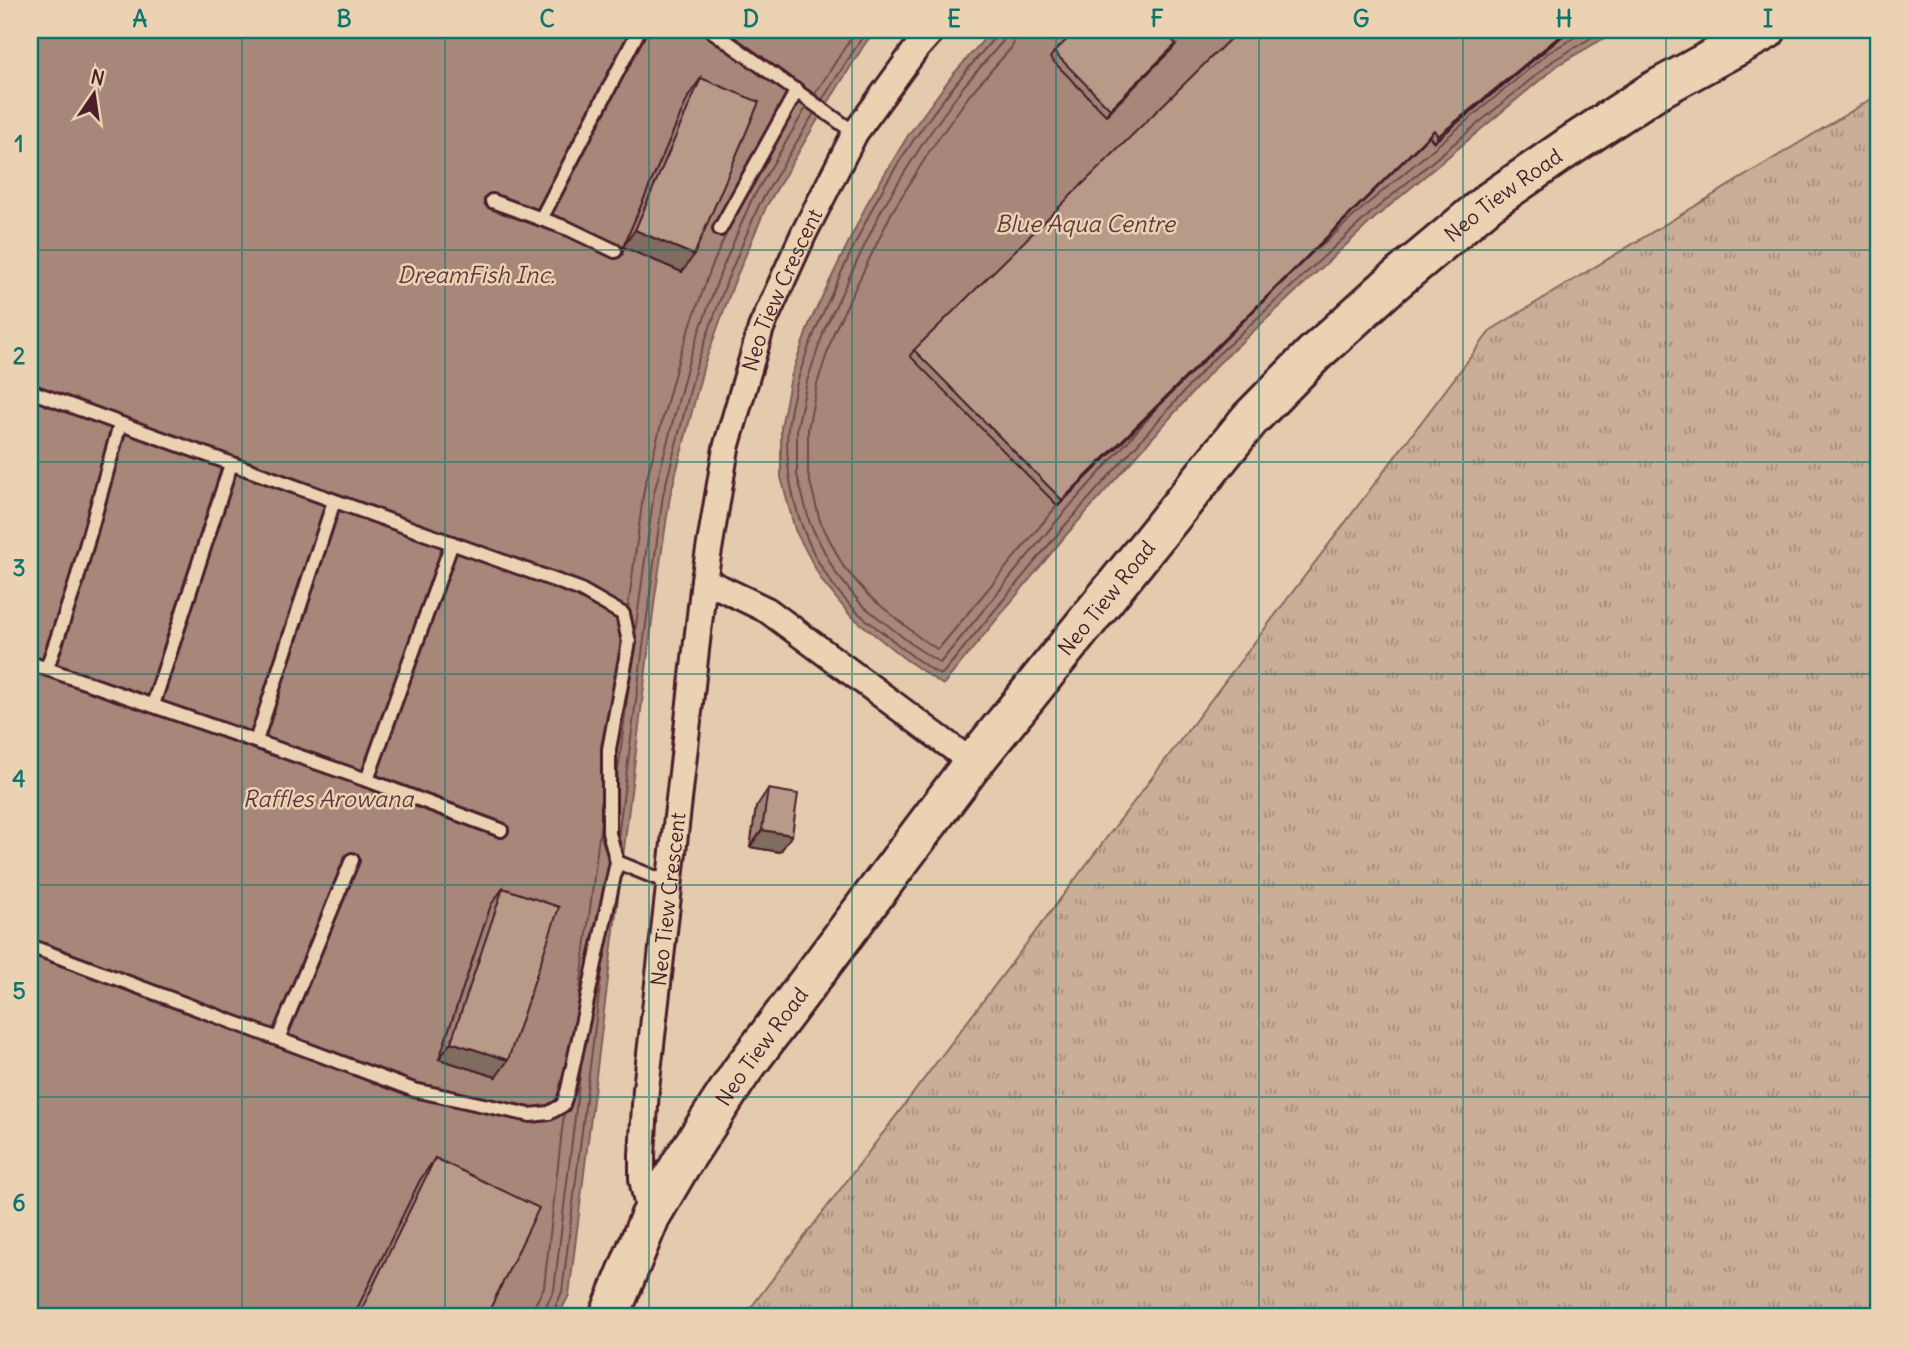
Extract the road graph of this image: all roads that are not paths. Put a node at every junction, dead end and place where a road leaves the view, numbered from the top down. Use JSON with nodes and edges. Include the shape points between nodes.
{"nodes":[{"id":1,"x":639,"y":30,"type":"edge"},
{"id":2,"x":711,"y":30,"type":"edge"},
{"id":3,"x":933,"y":30,"type":"edge"},
{"id":4,"x":1766,"y":30,"type":"edge"},
{"id":5,"x":797,"y":90,"type":"junction"},
{"id":6,"x":855,"y":133,"type":"junction"},
{"id":7,"x":492,"y":201,"type":"dead end"},
{"id":8,"x":541,"y":219,"type":"junction"},
{"id":9,"x":720,"y":229,"type":"dead end"},
{"id":10,"x":615,"y":251,"type":"dead end"},
{"id":11,"x":30,"y":391,"type":"edge"},
{"id":12,"x":120,"y":424,"type":"junction"},
{"id":13,"x":231,"y":464,"type":"junction"},
{"id":14,"x":334,"y":501,"type":"junction"},
{"id":15,"x":452,"y":543,"type":"junction"},
{"id":16,"x":704,"y":580,"type":"junction"},
{"id":17,"x":30,"y":663,"type":"edge"},
{"id":18,"x":47,"y":668,"type":"junction"},
{"id":19,"x":153,"y":705,"type":"junction"},
{"id":20,"x":256,"y":741,"type":"junction"},
{"id":21,"x":973,"y":763,"type":"junction"},
{"id":22,"x":367,"y":780,"type":"junction"},
{"id":23,"x":501,"y":831,"type":"dead end"},
{"id":24,"x":352,"y":860,"type":"dead end"},
{"id":25,"x":617,"y":862,"type":"junction"},
{"id":26,"x":669,"y":883,"type":"junction"},
{"id":27,"x":30,"y":946,"type":"edge"},
{"id":28,"x":278,"y":1039,"type":"junction"},
{"id":29,"x":650,"y":1217,"type":"junction"},
{"id":30,"x":609,"y":1317,"type":"edge"}],
"edges":[{"from":1,"to":8,"type":"lane"},
{"from":2,"to":5,"type":"lane"},
{"from":3,"to":6,"type":"street","name":"Neo Tiew Crescent"},
{"from":4,"to":21,"type":"main road","name":"Neo Tiew Road","via":[[1654,91],[1489,202],[1314,354],[1250,419]]},
{"from":5,"to":6,"type":"lane"},
{"from":5,"to":9,"type":"lane"},
{"from":6,"to":16,"type":"street","name":"Neo Tiew Crescent","via":[[761,328],[726,448]]},
{"from":7,"to":8,"type":"lane"},
{"from":8,"to":10,"type":"lane"},
{"from":11,"to":12,"type":"lane"},
{"from":12,"to":13,"type":"lane"},
{"from":12,"to":18,"type":"lane"},
{"from":13,"to":14,"type":"lane"},
{"from":13,"to":19,"type":"lane"},
{"from":14,"to":15,"type":"lane"},
{"from":14,"to":20,"type":"lane"},
{"from":15,"to":22,"type":"lane"},
{"from":15,"to":25,"type":"lane","via":[[579,589],[623,614],[629,642],[609,750],[609,833]]},
{"from":16,"to":21,"type":"street","via":[[768,610]]},
{"from":16,"to":26,"type":"street","name":"Neo Tiew Crescent"},
{"from":17,"to":18,"type":"lane"},
{"from":18,"to":19,"type":"lane"},
{"from":19,"to":20,"type":"lane"},
{"from":20,"to":22,"type":"lane"},
{"from":21,"to":29,"type":"main road","name":"Neo Tiew Road","via":[[741,1072]]},
{"from":22,"to":23,"type":"lane"},
{"from":24,"to":28,"type":"lane"},
{"from":25,"to":26,"type":"lane"},
{"from":25,"to":28,"type":"lane","via":[[568,1090],[563,1105],[550,1113],[530,1115],[414,1090]]},
{"from":26,"to":29,"type":"street","name":"Neo Tiew Crescent","via":[[642,1155]]},
{"from":27,"to":28,"type":"lane"},
{"from":29,"to":30,"type":"main road","name":"Neo Tiew Road"}]}
